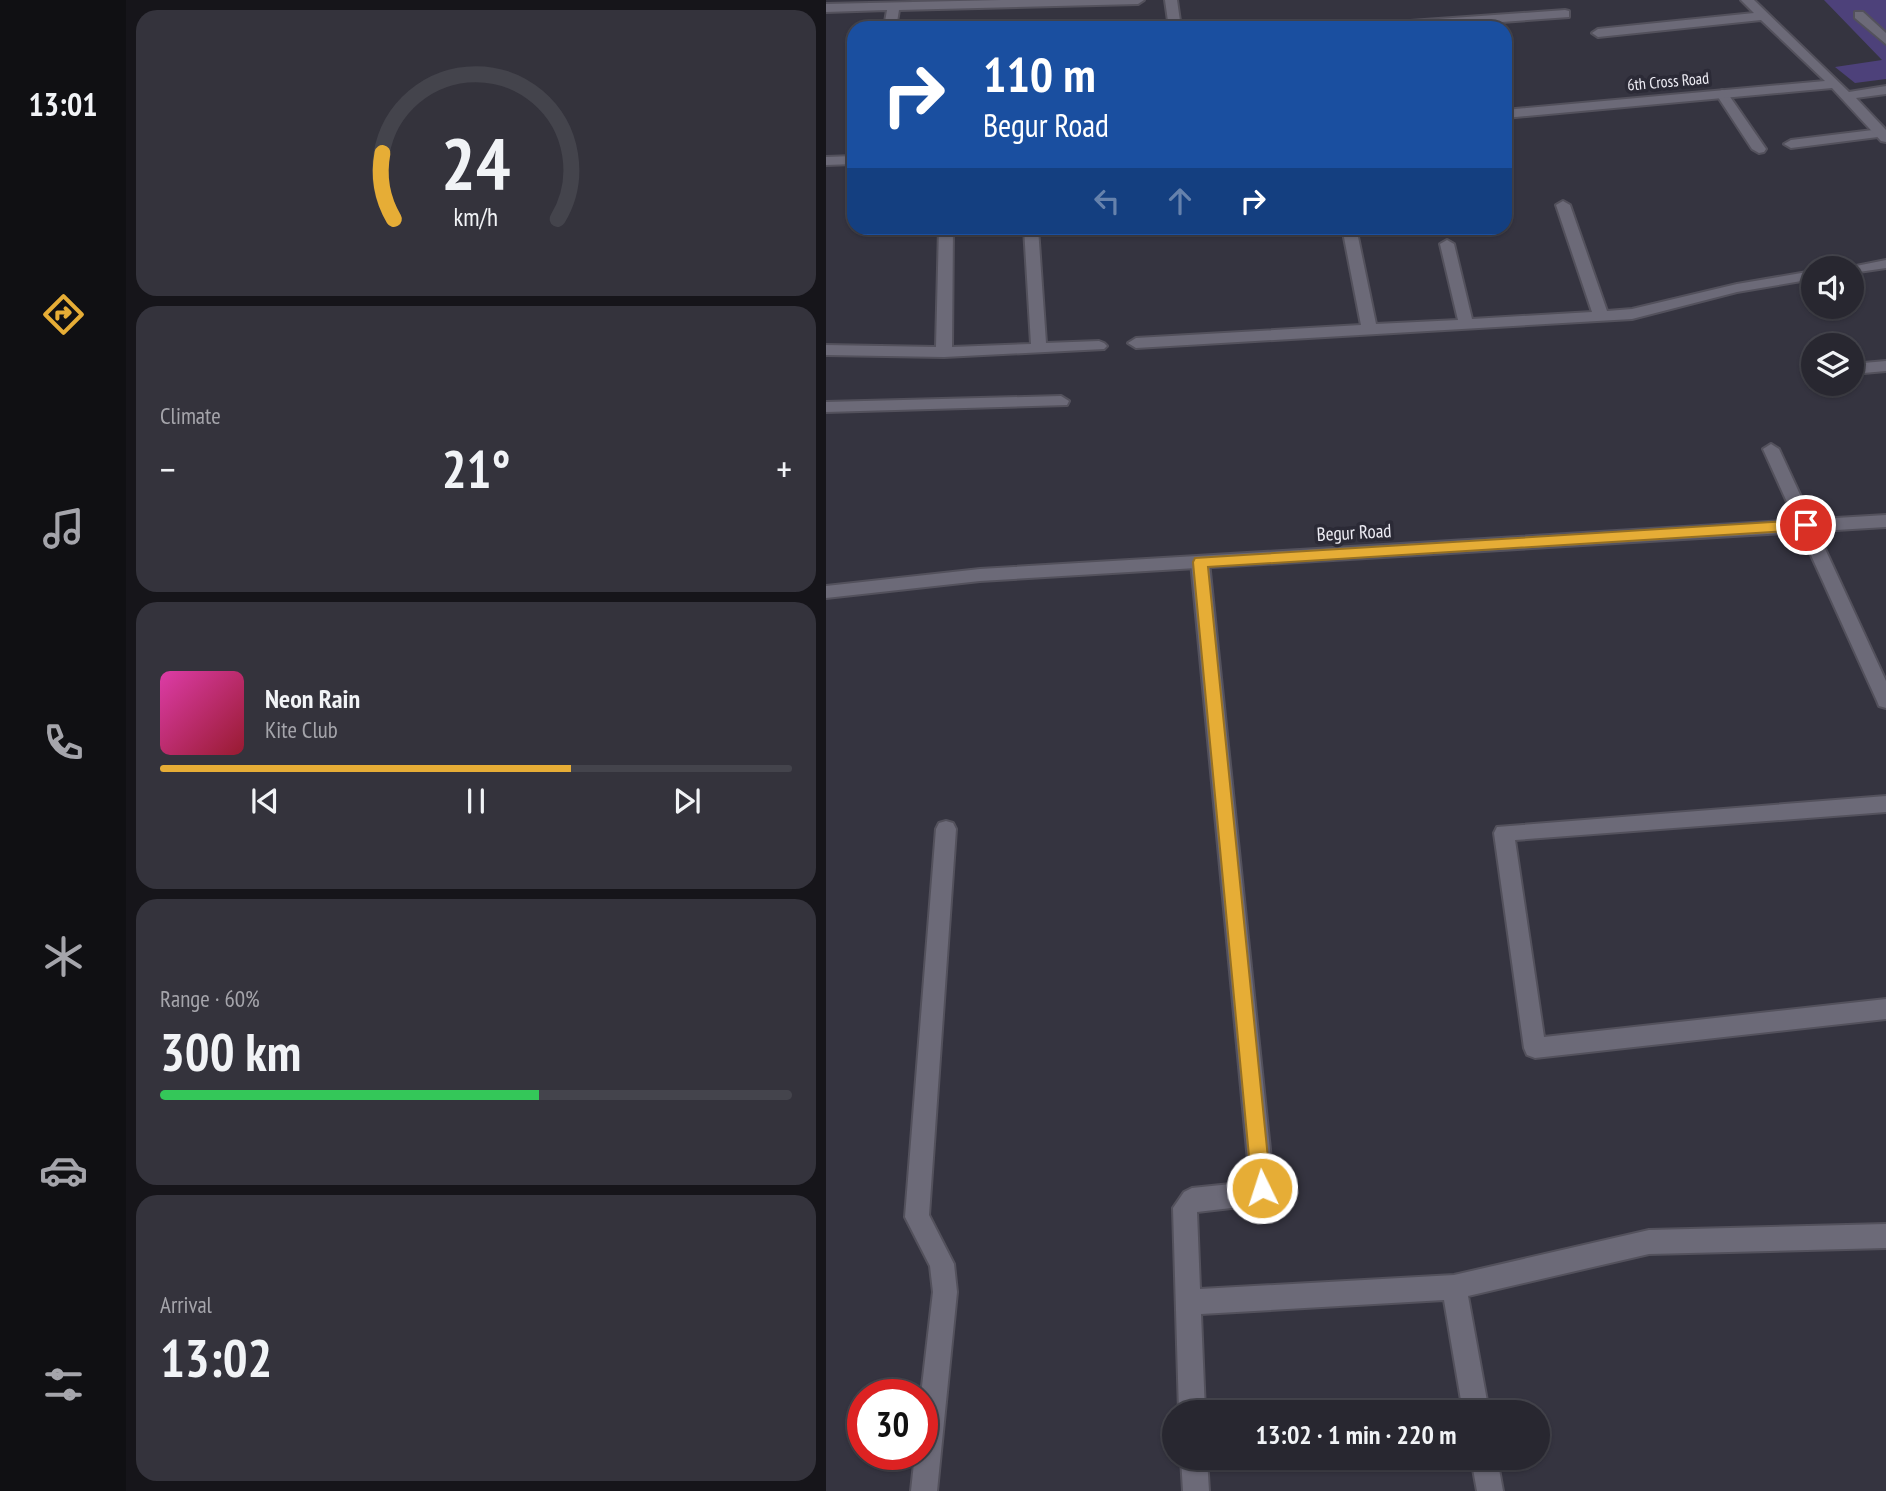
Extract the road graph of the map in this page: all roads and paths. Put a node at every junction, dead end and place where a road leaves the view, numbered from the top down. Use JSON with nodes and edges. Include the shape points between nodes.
{"nodes":[{"id":1,"x":1138,"y":0,"type":"edge"},
{"id":2,"x":1171,"y":0,"type":"edge"},
{"id":3,"x":1748,"y":0,"type":"edge"},
{"id":4,"x":894,"y":6,"type":"junction"},
{"id":5,"x":826,"y":8,"type":"edge"},
{"id":6,"x":1565,"y":13,"type":"dead end"},
{"id":7,"x":1859,"y":15,"type":"dead end"},
{"id":8,"x":1764,"y":16,"type":"junction"},
{"id":9,"x":891,"y":21,"type":"edge"},
{"id":10,"x":1174,"y":21,"type":"edge"},
{"id":11,"x":1460,"y":21,"type":"edge"},
{"id":12,"x":1598,"y":33,"type":"dead end"},
{"id":13,"x":1886,"y":40,"type":"edge"},
{"id":14,"x":1835,"y":83,"type":"junction"},
{"id":15,"x":1886,"y":90,"type":"edge"},
{"id":16,"x":1722,"y":94,"type":"junction"},
{"id":17,"x":1846,"y":96,"type":"junction"},
{"id":18,"x":1512,"y":113,"type":"edge"},
{"id":19,"x":1884,"y":136,"type":"edge"},
{"id":20,"x":1791,"y":144,"type":"dead end"},
{"id":21,"x":1759,"y":149,"type":"dead end"},
{"id":22,"x":847,"y":160,"type":"edge"},
{"id":23,"x":826,"y":161,"type":"edge"},
{"id":24,"x":1563,"y":205,"type":"dead end"},
{"id":25,"x":946,"y":235,"type":"edge"},
{"id":26,"x":1031,"y":235,"type":"edge"},
{"id":27,"x":1351,"y":235,"type":"edge"},
{"id":28,"x":1447,"y":244,"type":"dead end"},
{"id":29,"x":1886,"y":264,"type":"edge"},
{"id":30,"x":1864,"y":267,"type":"edge"},
{"id":31,"x":1801,"y":277,"type":"edge"},
{"id":32,"x":1601,"y":315,"type":"junction"},
{"id":33,"x":1466,"y":323,"type":"junction"},
{"id":34,"x":1369,"y":328,"type":"junction"},
{"id":35,"x":1136,"y":343,"type":"dead end"},
{"id":36,"x":1099,"y":346,"type":"dead end"},
{"id":37,"x":1039,"y":348,"type":"junction"},
{"id":38,"x":826,"y":350,"type":"edge"},
{"id":39,"x":944,"y":352,"type":"junction"},
{"id":40,"x":1886,"y":366,"type":"edge"},
{"id":41,"x":1864,"y":368,"type":"edge"},
{"id":42,"x":1061,"y":401,"type":"dead end"},
{"id":43,"x":826,"y":407,"type":"edge"},
{"id":44,"x":1772,"y":449,"type":"dead end"},
{"id":45,"x":1886,"y":522,"type":"edge"},
{"id":46,"x":1806,"y":525,"type":"junction"},
{"id":47,"x":1200,"y":562,"type":"junction"},
{"id":48,"x":826,"y":592,"type":"edge"},
{"id":49,"x":1886,"y":701,"type":"edge"},
{"id":50,"x":1886,"y":804,"type":"edge"},
{"id":51,"x":946,"y":829,"type":"dead end"},
{"id":52,"x":1886,"y":1009,"type":"edge"},
{"id":53,"x":1886,"y":1236,"type":"edge"},
{"id":54,"x":1454,"y":1287,"type":"junction"},
{"id":55,"x":1187,"y":1302,"type":"junction"},
{"id":56,"x":1191,"y":1400,"type":"edge"},
{"id":57,"x":1474,"y":1400,"type":"edge"},
{"id":58,"x":1195,"y":1470,"type":"edge"},
{"id":59,"x":1486,"y":1470,"type":"edge"},
{"id":60,"x":924,"y":1491,"type":"edge"},
{"id":61,"x":1196,"y":1491,"type":"edge"},
{"id":62,"x":1489,"y":1491,"type":"edge"}],
"edges":[{"from":1,"to":4,"type":"street"},
{"from":2,"to":10,"type":"street"},
{"from":3,"to":8,"type":"street"},
{"from":4,"to":5,"type":"street"},
{"from":4,"to":9,"type":"street"},
{"from":6,"to":11,"type":"street"},
{"from":7,"to":13,"type":"street"},
{"from":8,"to":12,"type":"street"},
{"from":8,"to":14,"type":"street"},
{"from":14,"to":16,"type":"street","name":"6th Cross Road"},
{"from":14,"to":17,"type":"street"},
{"from":15,"to":17,"type":"street"},
{"from":16,"to":18,"type":"street","name":"6th Cross Road"},
{"from":16,"to":21,"type":"street"},
{"from":17,"to":19,"type":"street"},
{"from":19,"to":20,"type":"street"},
{"from":22,"to":23,"type":"street"},
{"from":24,"to":32,"type":"street"},
{"from":25,"to":39,"type":"street"},
{"from":26,"to":37,"type":"street"},
{"from":27,"to":34,"type":"street"},
{"from":28,"to":33,"type":"street"},
{"from":29,"to":30,"type":"street"},
{"from":31,"to":32,"type":"street","via":[[1632,314]]},
{"from":32,"to":33,"type":"street"},
{"from":33,"to":34,"type":"street"},
{"from":34,"to":35,"type":"street"},
{"from":36,"to":37,"type":"street"},
{"from":37,"to":39,"type":"street"},
{"from":38,"to":39,"type":"street"},
{"from":40,"to":41,"type":"street"},
{"from":42,"to":43,"type":"street"},
{"from":44,"to":46,"type":"street"},
{"from":45,"to":46,"type":"street","name":"Begur Road"},
{"from":46,"to":47,"type":"street","name":"Begur Road"},
{"from":46,"to":49,"type":"street"},
{"from":47,"to":48,"type":"street","name":"Begur Road","via":[[980,575]]},
{"from":47,"to":55,"type":"street","via":[[1262,1188],[1257,1193],[1192,1200],[1185,1208]]},
{"from":50,"to":52,"type":"street","via":[[1504,833],[1535,1048]]},
{"from":51,"to":60,"type":"street","via":[[918,1217],[942,1264],[945,1292]]},
{"from":53,"to":54,"type":"street","via":[[1649,1242]]},
{"from":54,"to":55,"type":"street"},
{"from":54,"to":57,"type":"street"},
{"from":55,"to":56,"type":"street"},
{"from":58,"to":61,"type":"street"},
{"from":59,"to":62,"type":"street"}]}
